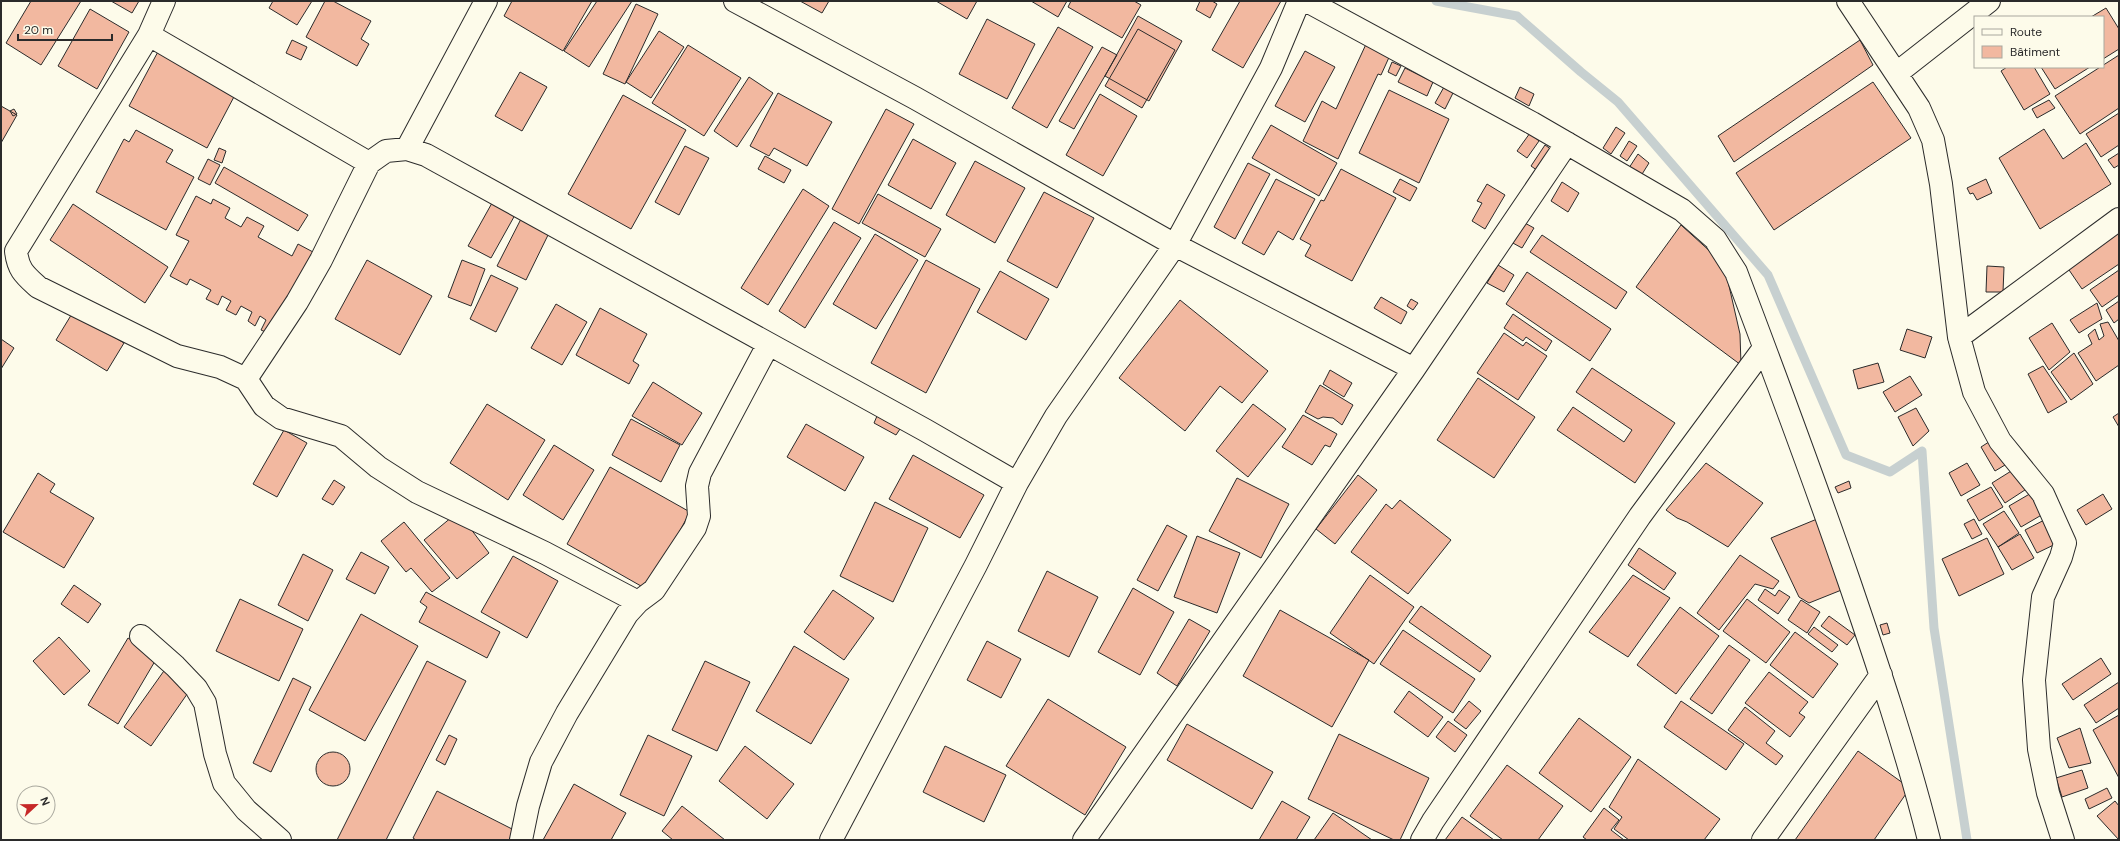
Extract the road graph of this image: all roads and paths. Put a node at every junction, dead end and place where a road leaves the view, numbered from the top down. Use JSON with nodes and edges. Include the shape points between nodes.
{"nodes":[{"id":1,"x":164,"y":1,"type":"edge"},
{"id":2,"x":486,"y":1,"type":"edge"},
{"id":3,"x":735,"y":1,"type":"edge"},
{"id":4,"x":1299,"y":1,"type":"edge"},
{"id":5,"x":1307,"y":1,"type":"edge"},
{"id":6,"x":1848,"y":1,"type":"edge"},
{"id":7,"x":1989,"y":1,"type":"edge"},
{"id":8,"x":149,"y":35,"type":"junction"},
{"id":9,"x":1897,"y":73,"type":"junction"},
{"id":10,"x":1567,"y":143,"type":"junction"},
{"id":11,"x":408,"y":150,"type":"junction"},
{"id":12,"x":369,"y":163,"type":"junction"},
{"id":13,"x":2119,"y":219,"type":"edge"},
{"id":14,"x":1175,"y":245,"type":"junction"},
{"id":15,"x":1959,"y":338,"type":"junction"},
{"id":16,"x":768,"y":345,"type":"junction"},
{"id":17,"x":1764,"y":348,"type":"junction"},
{"id":18,"x":1414,"y":369,"type":"junction"},
{"id":19,"x":246,"y":379,"type":"junction"},
{"id":20,"x":1017,"y":483,"type":"junction"},
{"id":21,"x":638,"y":602,"type":"junction"},
{"id":22,"x":141,"y":636,"type":"dead end"},
{"id":23,"x":1881,"y":675,"type":"junction"},
{"id":24,"x":280,"y":840,"type":"edge"},
{"id":25,"x":520,"y":840,"type":"edge"},
{"id":26,"x":831,"y":840,"type":"edge"},
{"id":27,"x":1084,"y":840,"type":"edge"},
{"id":28,"x":1422,"y":840,"type":"edge"},
{"id":29,"x":1763,"y":840,"type":"edge"},
{"id":30,"x":1929,"y":840,"type":"edge"},
{"id":31,"x":2063,"y":840,"type":"edge"}],
"edges":[{"from":1,"to":8,"type":"street"},
{"from":2,"to":11,"type":"street"},
{"from":3,"to":14,"type":"street","via":[[915,98]]},
{"from":4,"to":14,"type":"street","via":[[1271,68]]},
{"from":5,"to":10,"type":"street"},
{"from":6,"to":9,"type":"street"},
{"from":7,"to":9,"type":"street"},
{"from":8,"to":12,"type":"street"},
{"from":8,"to":19,"type":"street","via":[[16,251],[18,264],[38,288],[177,356],[220,367]]},
{"from":9,"to":15,"type":"street","via":[[1919,108],[1933,140],[1941,184]]},
{"from":10,"to":17,"type":"street","via":[[1682,210],[1715,239],[1736,272]]},
{"from":10,"to":18,"type":"street"},
{"from":11,"to":12,"type":"street","via":[[386,152]]},
{"from":11,"to":16,"type":"street","via":[[426,155]]},
{"from":12,"to":19,"type":"street","via":[[298,302]]},
{"from":13,"to":15,"type":"street"},
{"from":14,"to":18,"type":"street"},
{"from":14,"to":20,"type":"street","via":[[1056,416]]},
{"from":15,"to":31,"type":"street","via":[[1974,392],[2000,441],[2043,494],[2065,543],[2043,597],[2034,680],[2039,749],[2048,793]]},
{"from":16,"to":20,"type":"street"},
{"from":16,"to":21,"type":"street","via":[[700,473],[697,486],[699,516],[695,528],[654,590]]},
{"from":17,"to":23,"type":"street"},
{"from":17,"to":28,"type":"street","via":[[1640,516],[1432,821]]},
{"from":18,"to":27,"type":"street"},
{"from":19,"to":21,"type":"street","via":[[264,406],[281,418],[341,436],[378,467],[417,492],[545,553]]},
{"from":20,"to":26,"type":"street"},
{"from":21,"to":25,"type":"street","via":[[610,639],[541,762]]},
{"from":22,"to":24,"type":"street","via":[[196,688],[205,703],[215,754],[224,783],[246,810]]},
{"from":23,"to":29,"type":"street"},
{"from":23,"to":30,"type":"street"}]}
